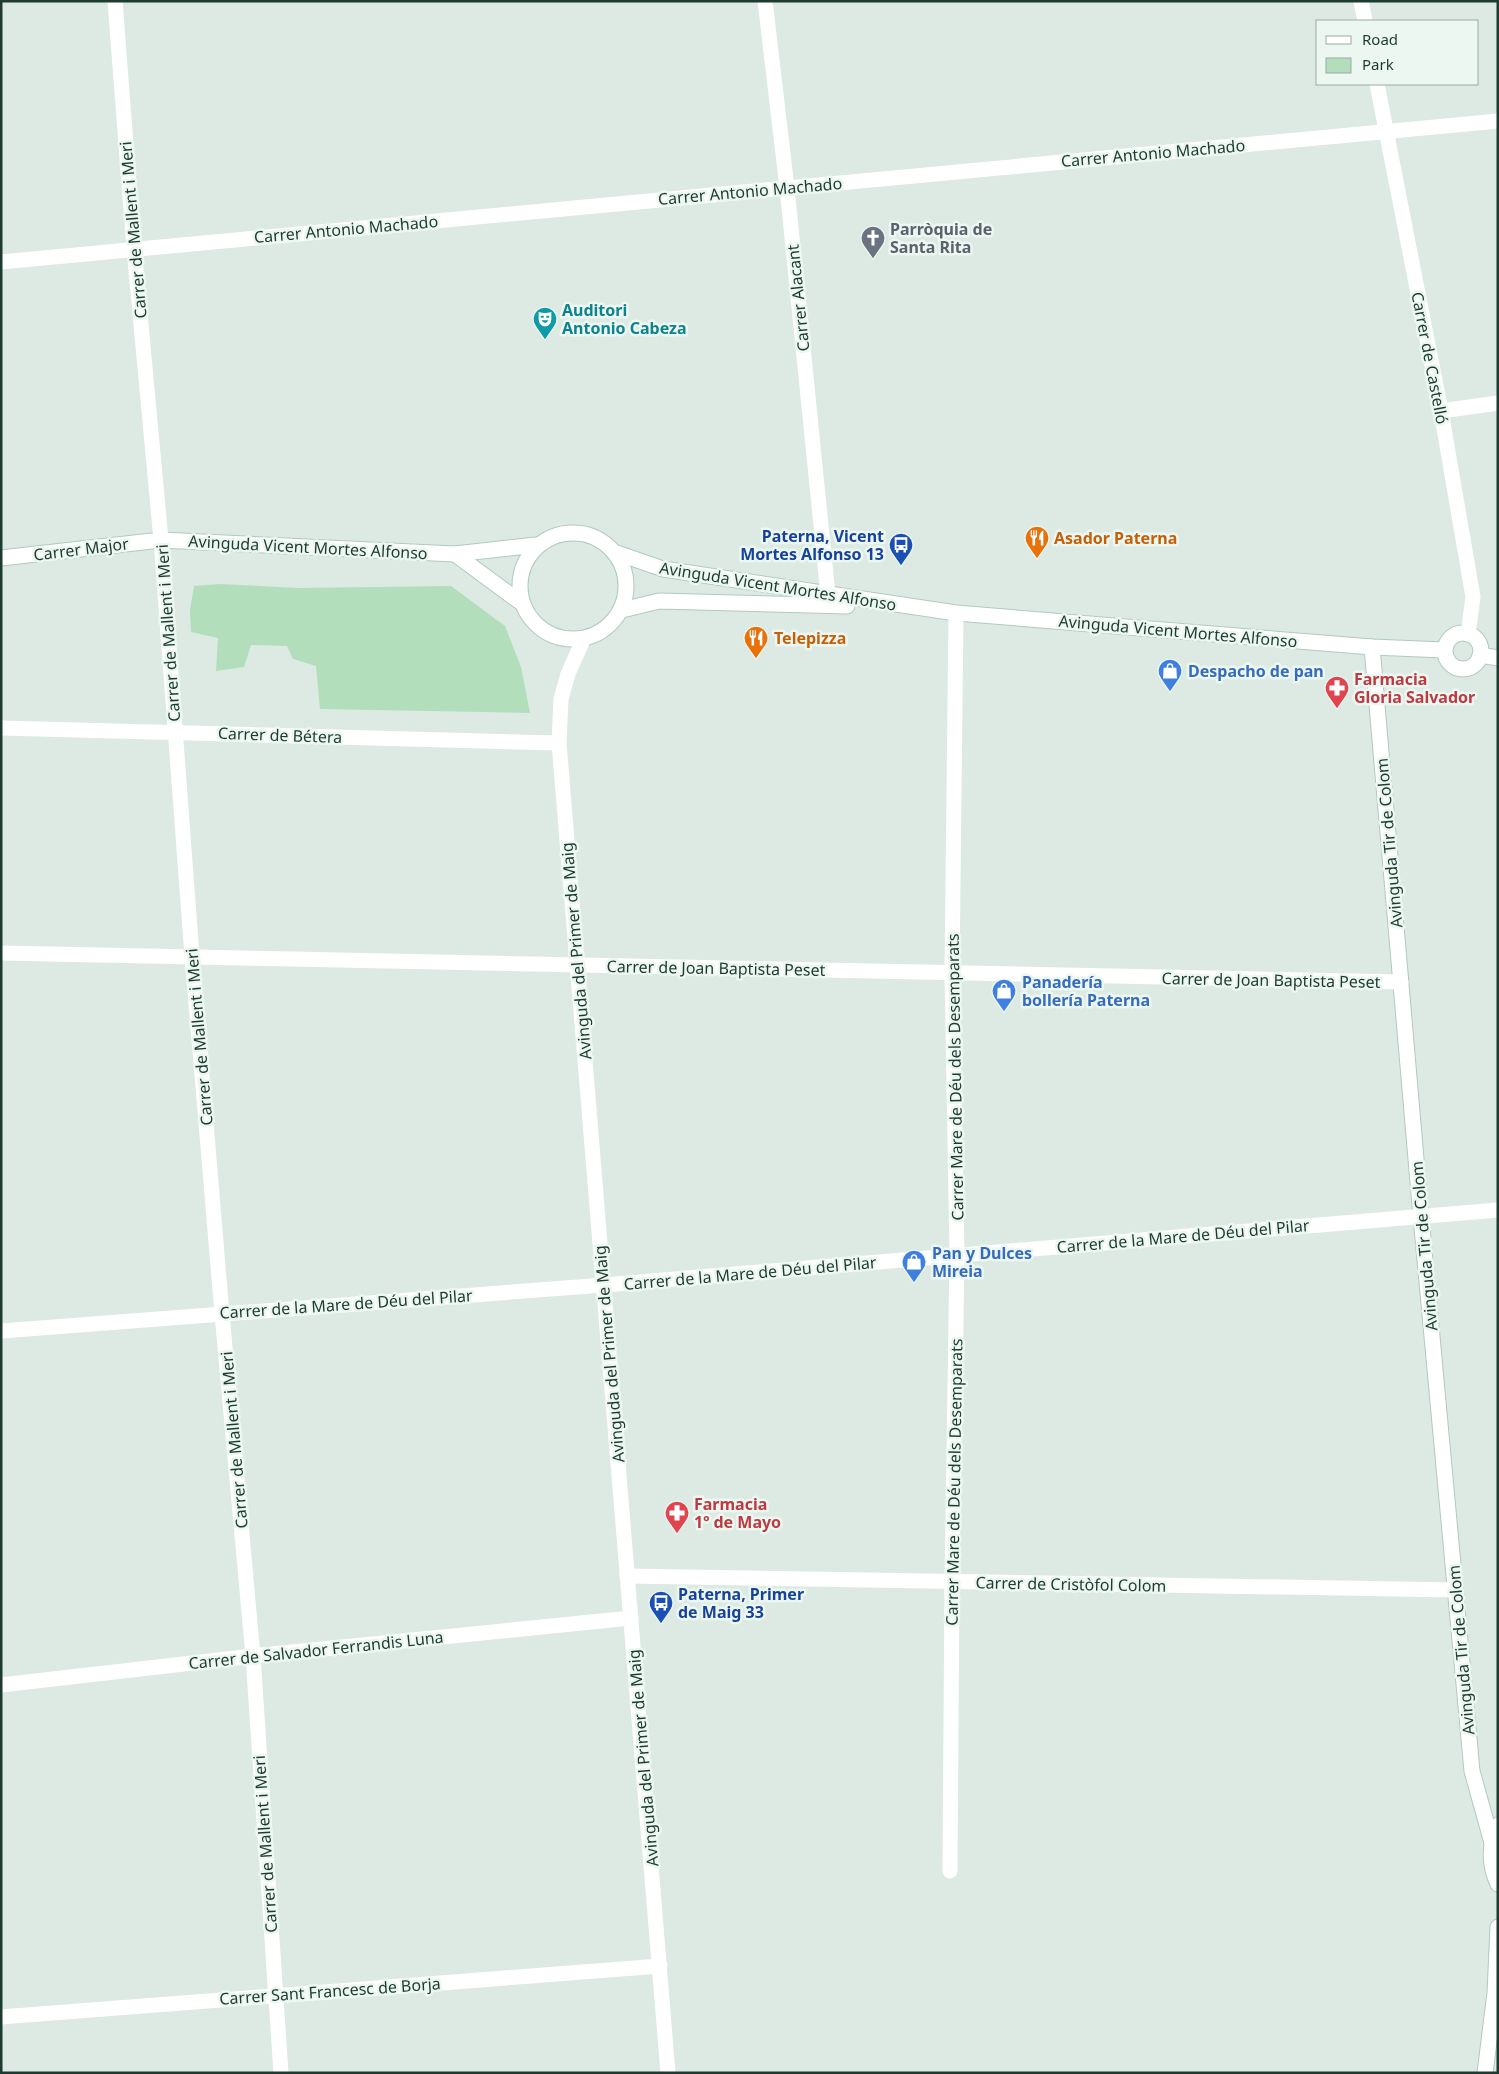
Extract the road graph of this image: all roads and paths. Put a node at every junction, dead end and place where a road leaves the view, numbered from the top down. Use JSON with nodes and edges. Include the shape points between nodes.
{"nodes":[{"id":1,"x":115,"y":1,"type":"edge"},
{"id":2,"x":765,"y":1,"type":"edge"},
{"id":3,"x":1361,"y":1,"type":"edge"},
{"id":4,"x":1365,"y":20,"type":"edge"},
{"id":5,"x":1377,"y":85,"type":"edge"},
{"id":6,"x":1498,"y":121,"type":"edge"},
{"id":7,"x":1387,"y":131,"type":"junction"},
{"id":8,"x":787,"y":188,"type":"junction"},
{"id":9,"x":134,"y":249,"type":"junction"},
{"id":10,"x":1,"y":262,"type":"edge"},
{"id":11,"x":1498,"y":403,"type":"edge"},
{"id":12,"x":1441,"y":411,"type":"junction"},
{"id":13,"x":161,"y":540,"type":"junction"},
{"id":14,"x":536,"y":545,"type":"junction"},
{"id":15,"x":616,"y":553,"type":"junction"},
{"id":16,"x":455,"y":554,"type":"junction"},
{"id":17,"x":1,"y":558,"type":"edge"},
{"id":18,"x":828,"y":595,"type":"junction"},
{"id":19,"x":520,"y":602,"type":"junction"},
{"id":20,"x":912,"y":607,"type":"junction"},
{"id":21,"x":622,"y":610,"type":"junction"},
{"id":22,"x":956,"y":613,"type":"junction"},
{"id":23,"x":1468,"y":634,"type":"junction"},
{"id":24,"x":584,"y":640,"type":"junction"},
{"id":25,"x":1372,"y":647,"type":"junction"},
{"id":26,"x":1444,"y":650,"type":"junction"},
{"id":27,"x":1480,"y":655,"type":"junction"},
{"id":28,"x":1498,"y":658,"type":"edge"},
{"id":29,"x":1,"y":728,"type":"edge"},
{"id":30,"x":176,"y":732,"type":"junction"},
{"id":31,"x":559,"y":743,"type":"junction"},
{"id":32,"x":1,"y":953,"type":"edge"},
{"id":33,"x":192,"y":956,"type":"junction"},
{"id":34,"x":578,"y":965,"type":"junction"},
{"id":35,"x":952,"y":974,"type":"junction"},
{"id":36,"x":1401,"y":982,"type":"junction"},
{"id":37,"x":1498,"y":1210,"type":"edge"},
{"id":38,"x":1421,"y":1217,"type":"junction"},
{"id":39,"x":957,"y":1255,"type":"junction"},
{"id":40,"x":604,"y":1285,"type":"junction"},
{"id":41,"x":222,"y":1314,"type":"junction"},
{"id":42,"x":1,"y":1331,"type":"edge"},
{"id":43,"x":627,"y":1576,"type":"junction"},
{"id":44,"x":952,"y":1582,"type":"junction"},
{"id":45,"x":1455,"y":1590,"type":"junction"},
{"id":46,"x":631,"y":1618,"type":"junction"},
{"id":47,"x":253,"y":1656,"type":"junction"},
{"id":48,"x":1,"y":1685,"type":"edge"},
{"id":49,"x":1498,"y":1825,"type":"edge"},
{"id":50,"x":1492,"y":1843,"type":"junction"},
{"id":51,"x":950,"y":1871,"type":"dead end"},
{"id":52,"x":1498,"y":1884,"type":"edge"},
{"id":53,"x":1498,"y":1927,"type":"edge"},
{"id":54,"x":660,"y":1966,"type":"junction"},
{"id":55,"x":275,"y":1996,"type":"junction"},
{"id":56,"x":1,"y":2017,"type":"edge"},
{"id":57,"x":281,"y":2073,"type":"edge"},
{"id":58,"x":668,"y":2073,"type":"edge"},
{"id":59,"x":1485,"y":2073,"type":"edge"}],
"edges":[{"from":1,"to":9,"type":"street","name":"Carrer de Mallent i Meri"},
{"from":2,"to":8,"type":"street","name":"Carrer Alacant"},
{"from":3,"to":4,"type":"street"},
{"from":5,"to":7,"type":"street","name":"Carrer de Castelló"},
{"from":6,"to":7,"type":"street","name":"Carrer Antonio Machado"},
{"from":7,"to":8,"type":"street","name":"Carrer Antonio Machado"},
{"from":7,"to":12,"type":"street","name":"Carrer de Castelló"},
{"from":8,"to":9,"type":"street","name":"Carrer Antonio Machado"},
{"from":8,"to":18,"type":"street","name":"Carrer Alacant"},
{"from":9,"to":10,"type":"street","name":"Carrer Antonio Machado"},
{"from":9,"to":13,"type":"street","name":"Carrer de Mallent i Meri"},
{"from":11,"to":12,"type":"street"},
{"from":12,"to":23,"type":"street","name":"Carrer de Castelló","via":[[1473,597]]},
{"from":13,"to":16,"type":"street","name":"Avinguda Vicent Mortes Alfonso"},
{"from":13,"to":17,"type":"street","name":"Carrer Major"},
{"from":13,"to":30,"type":"street","name":"Carrer de Mallent i Meri"},
{"from":14,"to":15,"type":"street","via":[[563,532],[593,535]]},
{"from":14,"to":16,"type":"street","name":"Avinguda Vicent Mortes Alfonso"},
{"from":14,"to":19,"type":"street","via":[[520,572]]},
{"from":15,"to":18,"type":"street","name":"Avinguda Vicent Mortes Alfonso","via":[[663,569]]},
{"from":15,"to":21,"type":"street","via":[[628,581]]},
{"from":16,"to":19,"type":"street"},
{"from":18,"to":20,"type":"street","name":"Avinguda Vicent Mortes Alfonso"},
{"from":19,"to":24,"type":"street","via":[[534,625],[557,638]]},
{"from":20,"to":21,"type":"street","name":"Avinguda Vicent Mortes Alfonso","via":[[659,601]]},
{"from":20,"to":22,"type":"street","name":"Avinguda Vicent Mortes Alfonso"},
{"from":21,"to":24,"type":"street","via":[[606,630]]},
{"from":22,"to":25,"type":"street","name":"Avinguda Vicent Mortes Alfonso"},
{"from":22,"to":35,"type":"street","name":"Carrer Mare de Déu dels Desemparats"},
{"from":23,"to":26,"type":"street","via":[[1452,636]]},
{"from":23,"to":27,"type":"street","via":[[1479,645]]},
{"from":24,"to":31,"type":"street","name":"Avinguda del Primer de Maig","via":[[568,674],[561,699]]},
{"from":25,"to":26,"type":"street","name":"Avinguda Vicent Mortes Alfonso"},
{"from":25,"to":36,"type":"street","name":"Avinguda Tir de Colom"},
{"from":26,"to":27,"type":"street","via":[[1448,662],[1457,669],[1474,665]]},
{"from":27,"to":28,"type":"street"},
{"from":29,"to":30,"type":"street","name":"Carrer de Bétera"},
{"from":30,"to":31,"type":"street","name":"Carrer de Bétera"},
{"from":30,"to":33,"type":"street","name":"Carrer de Mallent i Meri"},
{"from":31,"to":34,"type":"street","name":"Avinguda del Primer de Maig"},
{"from":32,"to":33,"type":"street","name":"Carrer de Joan Baptista Peset"},
{"from":33,"to":34,"type":"street","name":"Carrer de Joan Baptista Peset"},
{"from":33,"to":41,"type":"street","name":"Carrer de Mallent i Meri"},
{"from":34,"to":35,"type":"street","name":"Carrer de Joan Baptista Peset"},
{"from":34,"to":40,"type":"street","name":"Avinguda del Primer de Maig"},
{"from":35,"to":36,"type":"street","name":"Carrer de Joan Baptista Peset"},
{"from":35,"to":39,"type":"street","name":"Carrer Mare de Déu dels Desemparats"},
{"from":36,"to":38,"type":"street","name":"Avinguda Tir de Colom"},
{"from":37,"to":38,"type":"street","name":"Carrer de la Mare de Déu del Pilar"},
{"from":38,"to":39,"type":"street","name":"Carrer de la Mare de Déu del Pilar"},
{"from":38,"to":45,"type":"street","name":"Avinguda Tir de Colom"},
{"from":39,"to":40,"type":"street","name":"Carrer de la Mare de Déu del Pilar"},
{"from":39,"to":44,"type":"street","name":"Carrer Mare de Déu dels Desemparats"},
{"from":40,"to":41,"type":"street","name":"Carrer de la Mare de Déu del Pilar"},
{"from":40,"to":43,"type":"street","name":"Avinguda del Primer de Maig"},
{"from":41,"to":42,"type":"street","name":"Carrer de la Mare de Déu del Pilar"},
{"from":41,"to":47,"type":"street","name":"Carrer de Mallent i Meri"},
{"from":43,"to":44,"type":"street","name":"Carrer de Cristòfol Colom"},
{"from":43,"to":46,"type":"street","name":"Avinguda del Primer de Maig"},
{"from":44,"to":45,"type":"street","name":"Carrer de Cristòfol Colom"},
{"from":44,"to":51,"type":"street","name":"Carrer Mare de Déu dels Desemparats"},
{"from":45,"to":50,"type":"street","name":"Avinguda Tir de Colom","via":[[1472,1770]]},
{"from":46,"to":47,"type":"street","name":"Carrer de Salvador Ferrandis Luna"},
{"from":46,"to":54,"type":"street","name":"Avinguda del Primer de Maig"},
{"from":47,"to":48,"type":"street","name":"Carrer de Salvador Ferrandis Luna"},
{"from":47,"to":55,"type":"street","name":"Carrer de Mallent i Meri"},
{"from":49,"to":50,"type":"street"},
{"from":50,"to":52,"type":"street","via":[[1493,1874]]},
{"from":53,"to":59,"type":"street","via":[[1495,1993]]},
{"from":54,"to":55,"type":"street","name":"Carrer Sant Francesc de Borja"},
{"from":54,"to":58,"type":"street","name":"Avinguda del Primer de Maig"},
{"from":55,"to":56,"type":"street","name":"Carrer Sant Francesc de Borja"},
{"from":55,"to":57,"type":"street","name":"Carrer de Mallent i Meri"}]}
